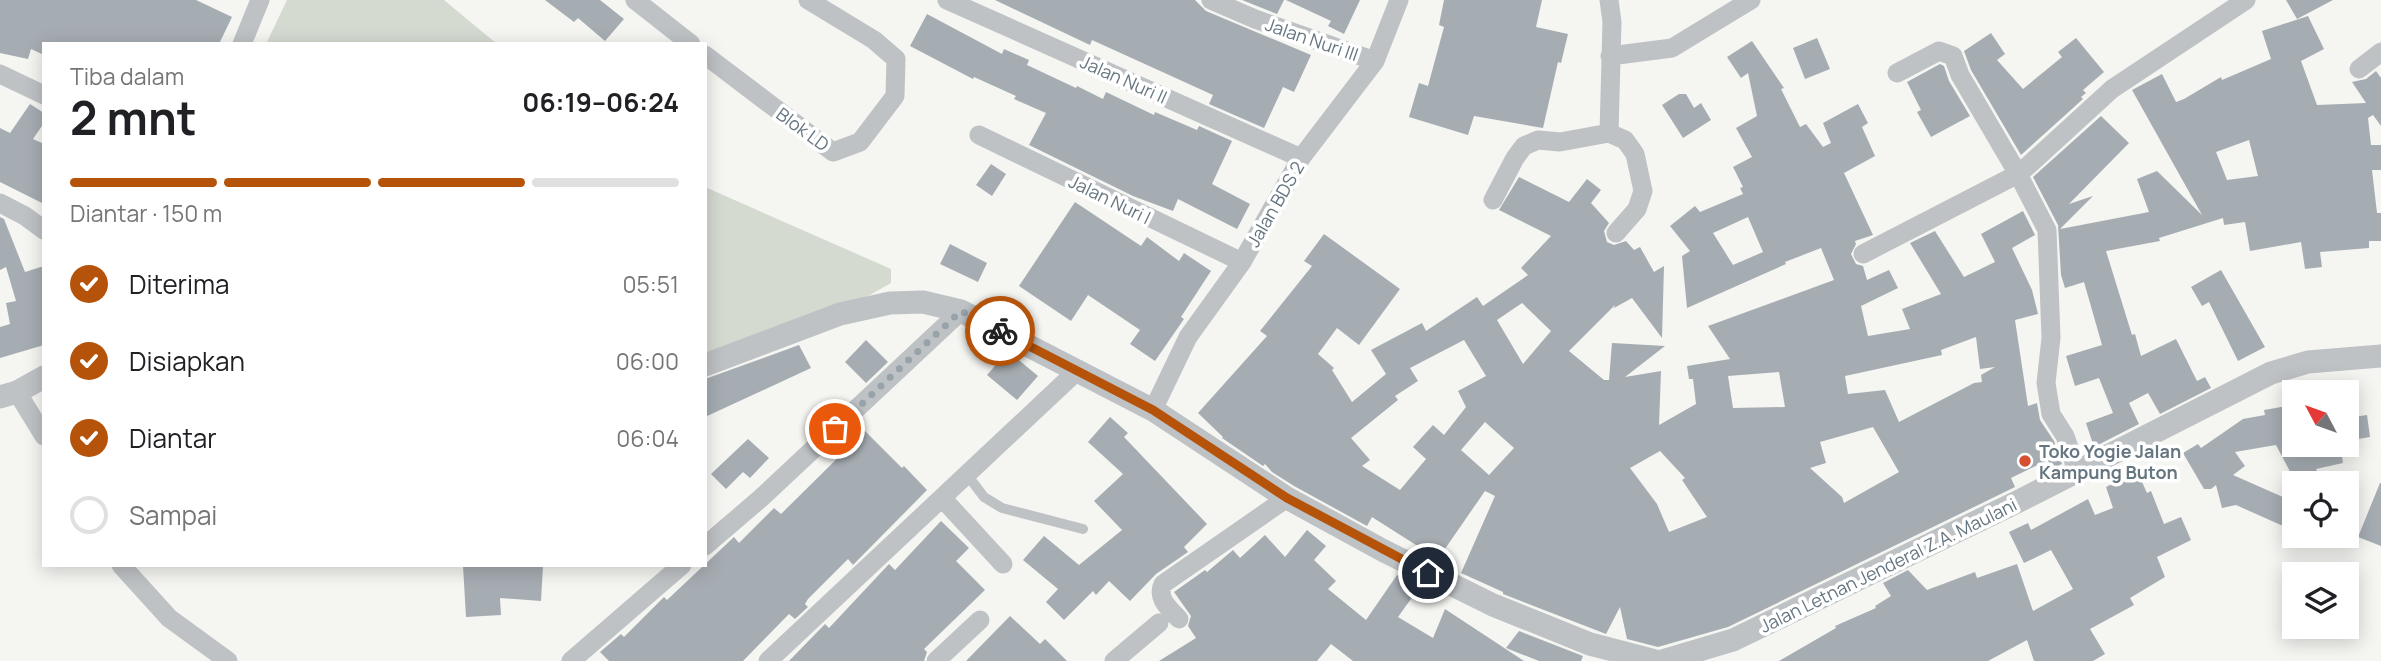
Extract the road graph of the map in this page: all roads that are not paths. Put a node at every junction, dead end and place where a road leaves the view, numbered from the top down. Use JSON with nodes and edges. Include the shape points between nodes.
{"nodes":[{"id":1,"x":635,"y":0,"type":"edge"},
{"id":2,"x":808,"y":0,"type":"edge"},
{"id":3,"x":947,"y":0,"type":"edge"},
{"id":4,"x":1211,"y":0,"type":"edge"},
{"id":5,"x":1399,"y":0,"type":"edge"},
{"id":6,"x":1609,"y":0,"type":"edge"},
{"id":7,"x":1751,"y":0,"type":"edge"},
{"id":8,"x":2246,"y":0,"type":"edge"},
{"id":9,"x":255,"y":2,"type":"edge"},
{"id":10,"x":243,"y":42,"type":"edge"},
{"id":11,"x":688,"y":42,"type":"edge"},
{"id":12,"x":2381,"y":52,"type":"edge"},
{"id":13,"x":1610,"y":55,"type":"junction"},
{"id":14,"x":707,"y":57,"type":"edge"},
{"id":15,"x":1375,"y":61,"type":"junction"},
{"id":16,"x":2359,"y":69,"type":"dead end"},
{"id":17,"x":1897,"y":73,"type":"dead end"},
{"id":18,"x":0,"y":74,"type":"edge"},
{"id":19,"x":42,"y":94,"type":"edge"},
{"id":20,"x":1609,"y":133,"type":"junction"},
{"id":21,"x":979,"y":135,"type":"dead end"},
{"id":22,"x":1301,"y":158,"type":"junction"},
{"id":23,"x":2018,"y":174,"type":"junction"},
{"id":24,"x":1493,"y":200,"type":"dead end"},
{"id":25,"x":0,"y":203,"type":"edge"},
{"id":26,"x":42,"y":229,"type":"edge"},
{"id":27,"x":1616,"y":233,"type":"dead end"},
{"id":28,"x":1863,"y":254,"type":"dead end"},
{"id":29,"x":1242,"y":262,"type":"junction"},
{"id":30,"x":961,"y":311,"type":"junction"},
{"id":31,"x":2381,"y":356,"type":"edge"},
{"id":32,"x":707,"y":364,"type":"edge"},
{"id":33,"x":1078,"y":370,"type":"junction"},
{"id":34,"x":42,"y":378,"type":"edge"},
{"id":35,"x":8,"y":395,"type":"edge"},
{"id":36,"x":1153,"y":410,"type":"junction"},
{"id":37,"x":42,"y":434,"type":"edge"},
{"id":38,"x":2077,"y":471,"type":"junction"},
{"id":39,"x":968,"y":476,"type":"junction"},
{"id":40,"x":1287,"y":498,"type":"junction"},
{"id":41,"x":943,"y":499,"type":"junction"},
{"id":42,"x":1083,"y":528,"type":"dead end"},
{"id":43,"x":707,"y":544,"type":"edge"},
{"id":44,"x":1003,"y":564,"type":"dead end"},
{"id":45,"x":123,"y":567,"type":"edge"},
{"id":46,"x":680,"y":567,"type":"edge"},
{"id":47,"x":1179,"y":619,"type":"dead end"},
{"id":48,"x":980,"y":620,"type":"dead end"},
{"id":49,"x":1159,"y":623,"type":"dead end"},
{"id":50,"x":228,"y":661,"type":"edge"},
{"id":51,"x":571,"y":661,"type":"edge"},
{"id":52,"x":768,"y":661,"type":"edge"},
{"id":53,"x":936,"y":661,"type":"edge"},
{"id":54,"x":1114,"y":661,"type":"edge"},
{"id":55,"x":1655,"y":661,"type":"edge"},
{"id":56,"x":1662,"y":661,"type":"edge"}],
"edges":[{"from":1,"to":11,"type":"street"},
{"from":2,"to":14,"type":"street","name":"Blok LD","via":[[874,40],[896,59],[895,96],[860,142],[833,152]]},
{"from":3,"to":22,"type":"street","name":"Jalan Nuri II"},
{"from":4,"to":15,"type":"street","name":"Jalan Nuri III"},
{"from":5,"to":15,"type":"street","name":"Jalan BDS 2"},
{"from":6,"to":13,"type":"street"},
{"from":7,"to":13,"type":"street","via":[[1672,48]]},
{"from":8,"to":23,"type":"street","via":[[2112,89]]},
{"from":9,"to":10,"type":"street"},
{"from":12,"to":16,"type":"street"},
{"from":13,"to":20,"type":"street"},
{"from":15,"to":22,"type":"street","name":"Jalan BDS 2"},
{"from":17,"to":23,"type":"street","via":[[1939,51],[1953,56]]},
{"from":18,"to":19,"type":"street"},
{"from":20,"to":24,"type":"street","via":[[1560,142],[1538,140],[1524,146]]},
{"from":20,"to":27,"type":"street","via":[[1625,140],[1636,154],[1643,191],[1637,209]]},
{"from":21,"to":29,"type":"street","name":"Jalan Nuri I"},
{"from":22,"to":29,"type":"street","name":"Jalan BDS 2"},
{"from":23,"to":28,"type":"street"},
{"from":23,"to":38,"type":"street","via":[[2047,230],[2051,338],[2046,383],[2051,414],[2065,436]]},
{"from":25,"to":26,"type":"street"},
{"from":29,"to":36,"type":"street","name":"Jalan BDS 2","via":[[1188,337]]},
{"from":30,"to":32,"type":"street","via":[[923,302],[890,303],[840,314]]},
{"from":30,"to":33,"type":"street"},
{"from":30,"to":43,"type":"street"},
{"from":31,"to":38,"type":"street","name":"Jalan Letnan Jenderal Z.A. Maulani","via":[[2308,362],[2271,373]]},
{"from":33,"to":36,"type":"street"},
{"from":33,"to":39,"type":"street"},
{"from":34,"to":35,"type":"street"},
{"from":35,"to":37,"type":"street"},
{"from":36,"to":40,"type":"street"},
{"from":38,"to":56,"type":"street","name":"Jalan Letnan Jenderal Z.A. Maulani","via":[[1733,640]]},
{"from":39,"to":41,"type":"street"},
{"from":39,"to":42,"type":"lane","via":[[984,497],[1002,508]]},
{"from":40,"to":47,"type":"street","via":[[1163,584],[1161,599]]},
{"from":40,"to":55,"type":"street","via":[[1493,605],[1590,644]]},
{"from":41,"to":44,"type":"street"},
{"from":41,"to":52,"type":"street"},
{"from":45,"to":50,"type":"street","via":[[169,618]]},
{"from":46,"to":51,"type":"street"},
{"from":48,"to":53,"type":"street"},
{"from":49,"to":54,"type":"street"}]}
